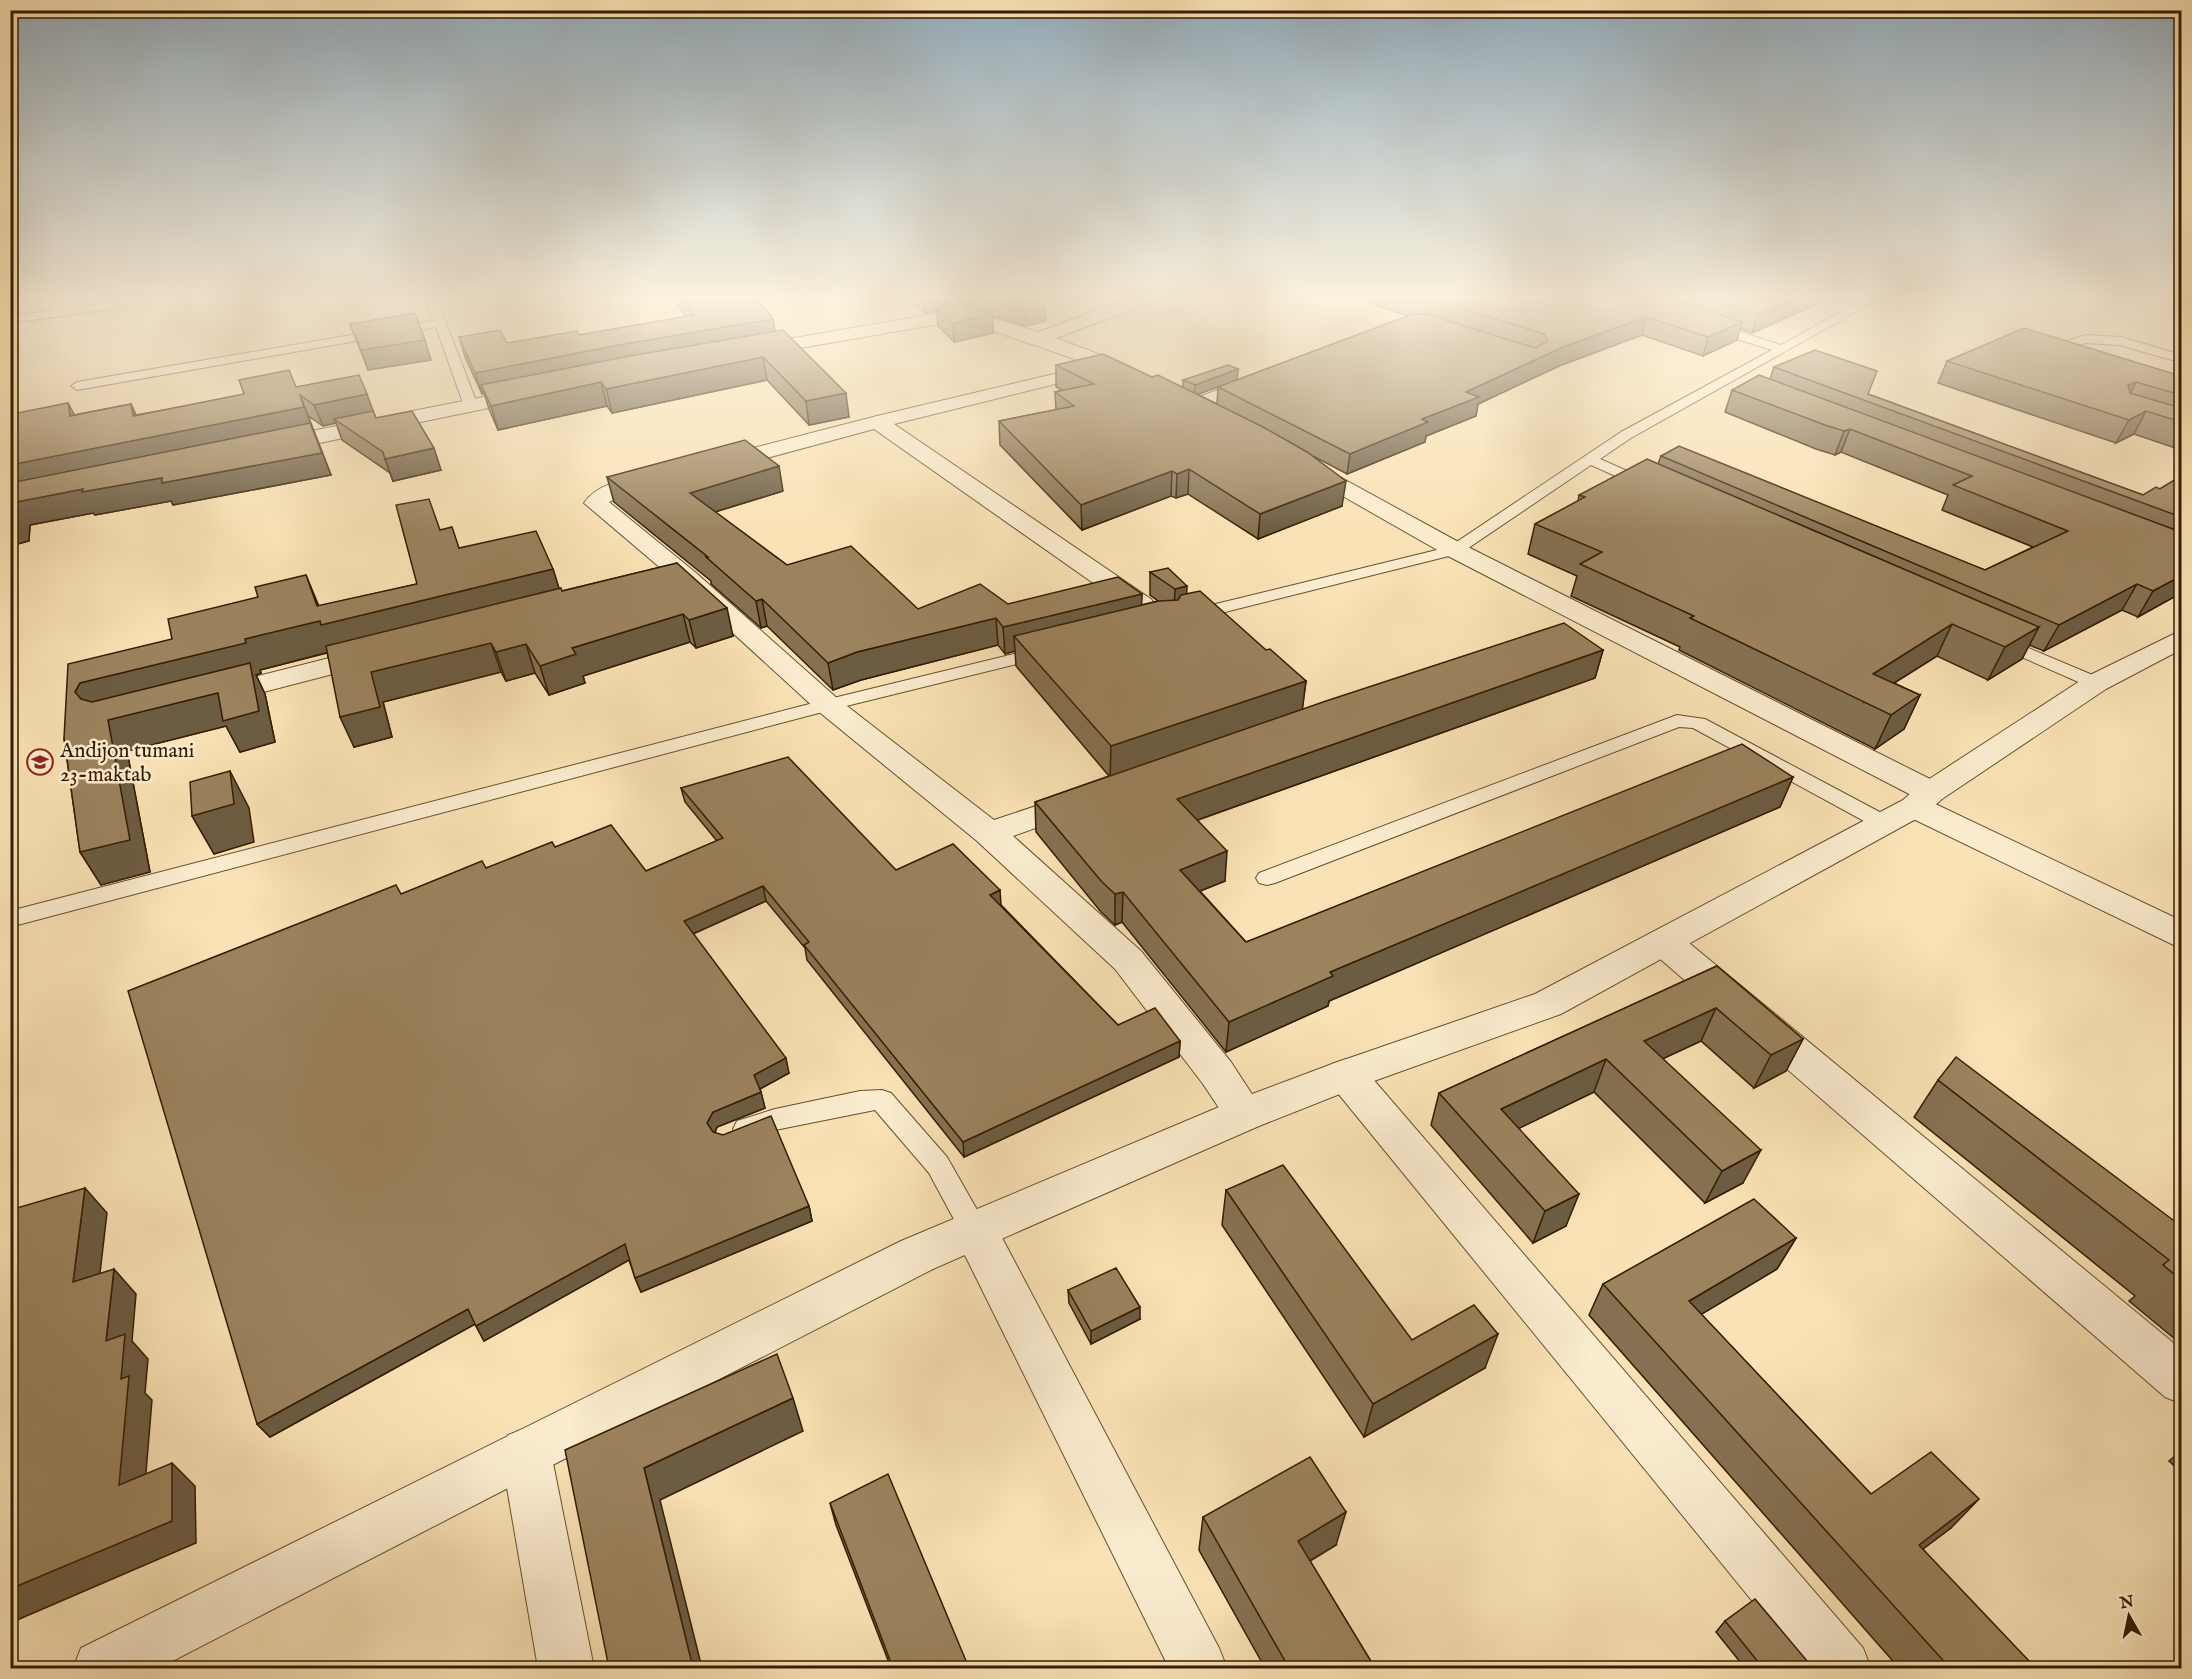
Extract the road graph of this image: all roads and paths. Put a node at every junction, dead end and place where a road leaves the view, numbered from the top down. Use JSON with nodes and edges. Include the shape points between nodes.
{"nodes":[{"id":1,"x":139,"y":375,"type":"edge"},
{"id":2,"x":460,"y":375,"type":"edge"},
{"id":3,"x":1102,"y":375,"type":"edge"},
{"id":4,"x":1270,"y":375,"type":"edge"},
{"id":5,"x":1734,"y":375,"type":"edge"},
{"id":6,"x":1725,"y":380,"type":"junction"},
{"id":7,"x":77,"y":386,"type":"dead end"},
{"id":8,"x":1747,"y":388,"type":"edge"},
{"id":9,"x":550,"y":389,"type":"edge"},
{"id":10,"x":471,"y":406,"type":"junction"},
{"id":11,"x":1222,"y":420,"type":"edge"},
{"id":12,"x":877,"y":422,"type":"junction"},
{"id":13,"x":254,"y":450,"type":"edge"},
{"id":14,"x":1290,"y":456,"type":"edge"},
{"id":15,"x":1591,"y":460,"type":"junction"},
{"id":16,"x":1655,"y":489,"type":"edge"},
{"id":17,"x":1455,"y":550,"type":"junction"},
{"id":18,"x":686,"y":576,"type":"junction"},
{"id":19,"x":651,"y":585,"type":"edge"},
{"id":20,"x":1167,"y":617,"type":"joint"},
{"id":21,"x":1597,"y":622,"type":"junction"},
{"id":22,"x":1563,"y":634,"type":"edge"},
{"id":23,"x":1988,"y":636,"type":"edge"},
{"id":24,"x":2181,"y":638,"type":"edge"},
{"id":25,"x":1064,"y":647,"type":"edge"},
{"id":26,"x":398,"y":649,"type":"edge"},
{"id":27,"x":2096,"y":683,"type":"junction"},
{"id":28,"x":191,"y":701,"type":"edge"},
{"id":29,"x":828,"y":705,"type":"junction"},
{"id":30,"x":1102,"y":794,"type":"edge"},
{"id":31,"x":1909,"y":807,"type":"junction"},
{"id":32,"x":989,"y":833,"type":"junction"},
{"id":33,"x":1267,"y":878,"type":"dead end"},
{"id":34,"x":10,"y":919,"type":"edge"},
{"id":35,"x":2181,"y":936,"type":"edge"},
{"id":36,"x":1664,"y":942,"type":"junction"},
{"id":37,"x":1346,"y":1075,"type":"junction"},
{"id":38,"x":1245,"y":1114,"type":"junction"},
{"id":39,"x":727,"y":1137,"type":"edge"},
{"id":40,"x":974,"y":1229,"type":"junction"},
{"id":41,"x":2181,"y":1381,"type":"edge"},
{"id":42,"x":526,"y":1453,"type":"junction"},
{"id":43,"x":101,"y":1668,"type":"edge"},
{"id":44,"x":566,"y":1668,"type":"edge"},
{"id":45,"x":1199,"y":1668,"type":"edge"},
{"id":46,"x":1843,"y":1668,"type":"edge"}],
"edges":[{"from":1,"to":7,"type":"lane"},
{"from":2,"to":10,"type":"lane"},
{"from":3,"to":12,"type":"street"},
{"from":4,"to":11,"type":"street","via":[[1183,401]]},
{"from":5,"to":6,"type":"lane"},
{"from":6,"to":8,"type":"lane"},
{"from":6,"to":15,"type":"lane","via":[[1626,435]]},
{"from":9,"to":10,"type":"street"},
{"from":10,"to":13,"type":"street"},
{"from":12,"to":18,"type":"street","via":[[598,498],[596,503]]},
{"from":12,"to":20,"type":"street"},
{"from":14,"to":17,"type":"street"},
{"from":15,"to":16,"type":"lane"},
{"from":15,"to":17,"type":"lane"},
{"from":17,"to":20,"type":"lane"},
{"from":17,"to":21,"type":"street"},
{"from":18,"to":19,"type":"street"},
{"from":18,"to":29,"type":"street"},
{"from":21,"to":22,"type":"street"},
{"from":21,"to":31,"type":"street"},
{"from":23,"to":27,"type":"lane"},
{"from":24,"to":27,"type":"street"},
{"from":25,"to":29,"type":"lane"},
{"from":26,"to":28,"type":"street"},
{"from":27,"to":31,"type":"street"},
{"from":29,"to":32,"type":"street"},
{"from":29,"to":34,"type":"lane"},
{"from":30,"to":32,"type":"street"},
{"from":31,"to":33,"type":"lane","via":[[1685,720]]},
{"from":31,"to":35,"type":"street"},
{"from":31,"to":36,"type":"street"},
{"from":32,"to":38,"type":"street","via":[[1128,960]]},
{"from":36,"to":37,"type":"street","via":[[1548,1004]]},
{"from":36,"to":41,"type":"street"},
{"from":37,"to":38,"type":"street"},
{"from":37,"to":46,"type":"street"},
{"from":38,"to":40,"type":"street"},
{"from":39,"to":40,"type":"lane","via":[[770,1119],[865,1099],[882,1100],[938,1166]]},
{"from":40,"to":42,"type":"street"},
{"from":40,"to":45,"type":"street"},
{"from":42,"to":43,"type":"street"},
{"from":42,"to":44,"type":"street"}]}
